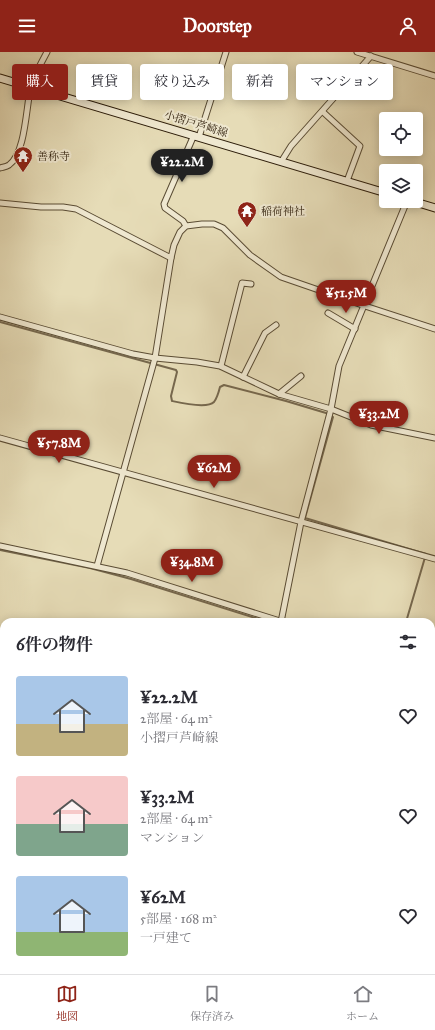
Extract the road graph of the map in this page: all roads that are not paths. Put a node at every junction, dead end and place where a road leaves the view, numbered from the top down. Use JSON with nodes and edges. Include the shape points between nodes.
{"nodes":[{"id":1,"x":47,"y":52,"type":"edge"},
{"id":2,"x":226,"y":52,"type":"edge"},
{"id":3,"x":358,"y":52,"type":"edge"},
{"id":4,"x":371,"y":56,"type":"junction"},
{"id":5,"x":41,"y":64,"type":"edge"},
{"id":6,"x":435,"y":76,"type":"edge"},
{"id":7,"x":0,"y":78,"type":"edge"},
{"id":8,"x":12,"y":81,"type":"edge"},
{"id":9,"x":68,"y":98,"type":"edge"},
{"id":10,"x":30,"y":100,"type":"edge"},
{"id":11,"x":323,"y":112,"type":"junction"},
{"id":12,"x":196,"y":136,"type":"junction"},
{"id":13,"x":281,"y":162,"type":"junction"},
{"id":14,"x":0,"y":168,"type":"edge"},
{"id":15,"x":347,"y":181,"type":"junction"},
{"id":16,"x":379,"y":191,"type":"edge"},
{"id":17,"x":0,"y":203,"type":"edge"},
{"id":18,"x":423,"y":204,"type":"edge"},
{"id":19,"x":404,"y":208,"type":"edge"},
{"id":20,"x":435,"y":208,"type":"edge"},
{"id":21,"x":186,"y":226,"type":"junction"},
{"id":22,"x":171,"y":258,"type":"junction"},
{"id":23,"x":251,"y":284,"type":"dead end"},
{"id":24,"x":364,"y":306,"type":"junction"},
{"id":25,"x":328,"y":313,"type":"dead end"},
{"id":26,"x":0,"y":316,"type":"edge"},
{"id":27,"x":276,"y":325,"type":"dead end"},
{"id":28,"x":355,"y":328,"type":"junction"},
{"id":29,"x":435,"y":329,"type":"edge"},
{"id":30,"x":155,"y":358,"type":"junction"},
{"id":31,"x":222,"y":366,"type":"junction"},
{"id":32,"x":301,"y":376,"type":"dead end"},
{"id":33,"x":243,"y":377,"type":"junction"},
{"id":34,"x":279,"y":394,"type":"junction"},
{"id":35,"x":330,"y":409,"type":"junction"},
{"id":36,"x":0,"y":438,"type":"edge"},
{"id":37,"x":435,"y":438,"type":"edge"},
{"id":38,"x":123,"y":472,"type":"junction"},
{"id":39,"x":301,"y":522,"type":"junction"},
{"id":40,"x":0,"y":546,"type":"edge"},
{"id":41,"x":435,"y":559,"type":"edge"},
{"id":42,"x":97,"y":566,"type":"junction"},
{"id":43,"x":270,"y":618,"type":"edge"},
{"id":44,"x":283,"y":618,"type":"edge"}],
"edges":[{"from":1,"to":5,"type":"street"},
{"from":2,"to":12,"type":"street"},
{"from":3,"to":4,"type":"street"},
{"from":4,"to":6,"type":"street"},
{"from":4,"to":11,"type":"street"},
{"from":7,"to":8,"type":"main road","name":"小摺戸芦崎線"},
{"from":9,"to":12,"type":"main road","name":"小摺戸芦崎線"},
{"from":10,"to":14,"type":"street","via":[[28,116],[15,159],[8,166]]},
{"from":11,"to":13,"type":"street","via":[[291,146]]},
{"from":11,"to":15,"type":"street","via":[[360,146]]},
{"from":12,"to":13,"type":"main road","name":"小摺戸芦崎線"},
{"from":12,"to":21,"type":"street","via":[[164,204],[165,208]]},
{"from":13,"to":15,"type":"main road","name":"小摺戸芦崎線"},
{"from":15,"to":16,"type":"main road","name":"小摺戸芦崎線"},
{"from":17,"to":22,"type":"street","via":[[76,209]]},
{"from":18,"to":20,"type":"main road"},
{"from":19,"to":24,"type":"street"},
{"from":21,"to":22,"type":"street","via":[[180,232]]},
{"from":21,"to":24,"type":"street","via":[[214,224],[224,228],[250,255],[281,277]]},
{"from":22,"to":30,"type":"street"},
{"from":23,"to":31,"type":"street","via":[[242,283]]},
{"from":24,"to":28,"type":"street"},
{"from":24,"to":29,"type":"street"},
{"from":25,"to":28,"type":"street"},
{"from":26,"to":30,"type":"street"},
{"from":27,"to":33,"type":"street","via":[[265,333]]},
{"from":28,"to":35,"type":"street","via":[[339,366]]},
{"from":30,"to":31,"type":"street"},
{"from":30,"to":38,"type":"street"},
{"from":31,"to":33,"type":"street"},
{"from":32,"to":34,"type":"street"},
{"from":33,"to":34,"type":"street"},
{"from":34,"to":35,"type":"street"},
{"from":35,"to":37,"type":"street","via":[[371,425]]},
{"from":35,"to":39,"type":"street"},
{"from":36,"to":38,"type":"street"},
{"from":38,"to":39,"type":"street"},
{"from":38,"to":42,"type":"street"},
{"from":39,"to":41,"type":"street"},
{"from":39,"to":44,"type":"street"},
{"from":40,"to":42,"type":"street"},
{"from":42,"to":43,"type":"street","via":[[159,582]]}]}
